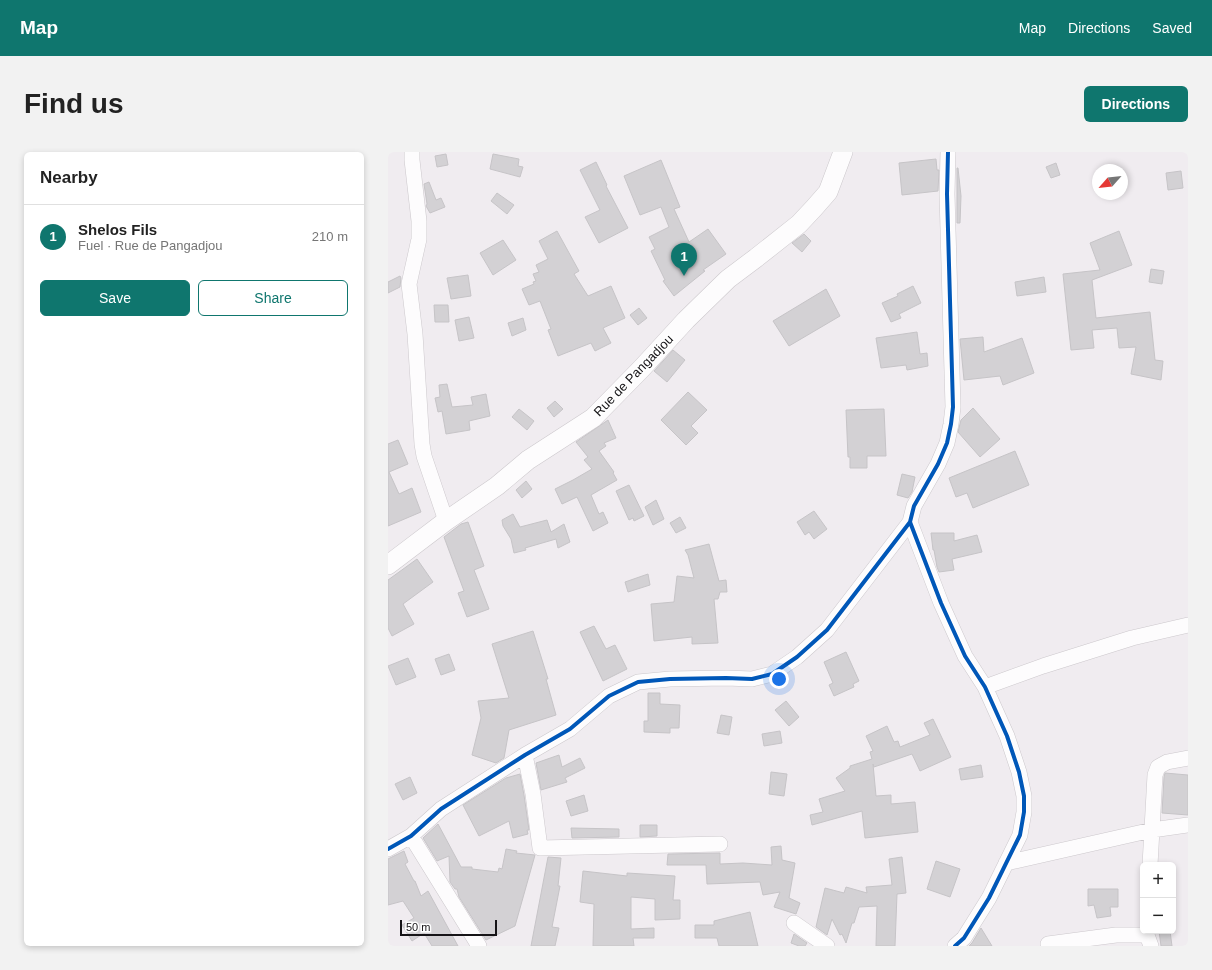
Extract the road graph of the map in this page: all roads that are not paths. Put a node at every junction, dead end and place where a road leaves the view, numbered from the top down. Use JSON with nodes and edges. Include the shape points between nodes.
{"nodes":[{"id":1,"x":412,"y":152,"type":"edge"},
{"id":2,"x":843,"y":152,"type":"edge"},
{"id":3,"x":948,"y":152,"type":"edge"},
{"id":4,"x":446,"y":521,"type":"junction"},
{"id":5,"x":910,"y":522,"type":"junction"},
{"id":6,"x":388,"y":565,"type":"edge"},
{"id":7,"x":1188,"y":624,"type":"edge"},
{"id":8,"x":985,"y":687,"type":"junction"},
{"id":9,"x":525,"y":755,"type":"junction"},
{"id":10,"x":1188,"y":758,"type":"edge"},
{"id":11,"x":1188,"y":825,"type":"edge"},
{"id":12,"x":1152,"y":830,"type":"junction"},
{"id":13,"x":411,"y":836,"type":"junction"},
{"id":14,"x":720,"y":844,"type":"dead end"},
{"id":15,"x":388,"y":849,"type":"edge"},
{"id":16,"x":1150,"y":862,"type":"edge"},
{"id":17,"x":1006,"y":863,"type":"junction"},
{"id":18,"x":794,"y":923,"type":"dead end"},
{"id":19,"x":1148,"y":937,"type":"edge"},
{"id":20,"x":1048,"y":944,"type":"dead end"},
{"id":21,"x":479,"y":946,"type":"edge"},
{"id":22,"x":827,"y":946,"type":"edge"},
{"id":23,"x":955,"y":946,"type":"edge"}],
"edges":[{"from":1,"to":4,"type":"street","via":[[419,239],[409,284],[422,444]]},
{"from":2,"to":4,"type":"main road","name":"Rue de Pangadjou","via":[[828,192],[799,224],[728,279],[593,418],[528,460],[497,486]]},
{"from":3,"to":5,"type":"street","via":[[953,407],[947,443],[914,506]]},
{"from":4,"to":6,"type":"main road","name":"Rue de Pangadjou"},
{"from":5,"to":8,"type":"street","via":[[941,603],[965,656]]},
{"from":5,"to":9,"type":"street","via":[[828,630],[772,674],[752,679],[638,682],[609,696],[570,729]]},
{"from":7,"to":8,"type":"street","via":[[1132,638]]},
{"from":8,"to":17,"type":"street","via":[[1007,736],[1024,796],[1020,835]]},
{"from":9,"to":13,"type":"street","via":[[441,809]]},
{"from":9,"to":14,"type":"street","via":[[540,848]]},
{"from":10,"to":12,"type":"street","via":[[1167,762],[1158,767],[1155,775]]},
{"from":11,"to":12,"type":"street"},
{"from":12,"to":16,"type":"street"},
{"from":12,"to":17,"type":"street"},
{"from":13,"to":15,"type":"street"},
{"from":13,"to":21,"type":"street"},
{"from":17,"to":23,"type":"street","via":[[972,926]]},
{"from":18,"to":22,"type":"street"},
{"from":19,"to":20,"type":"street","via":[[1116,935]]}]}
